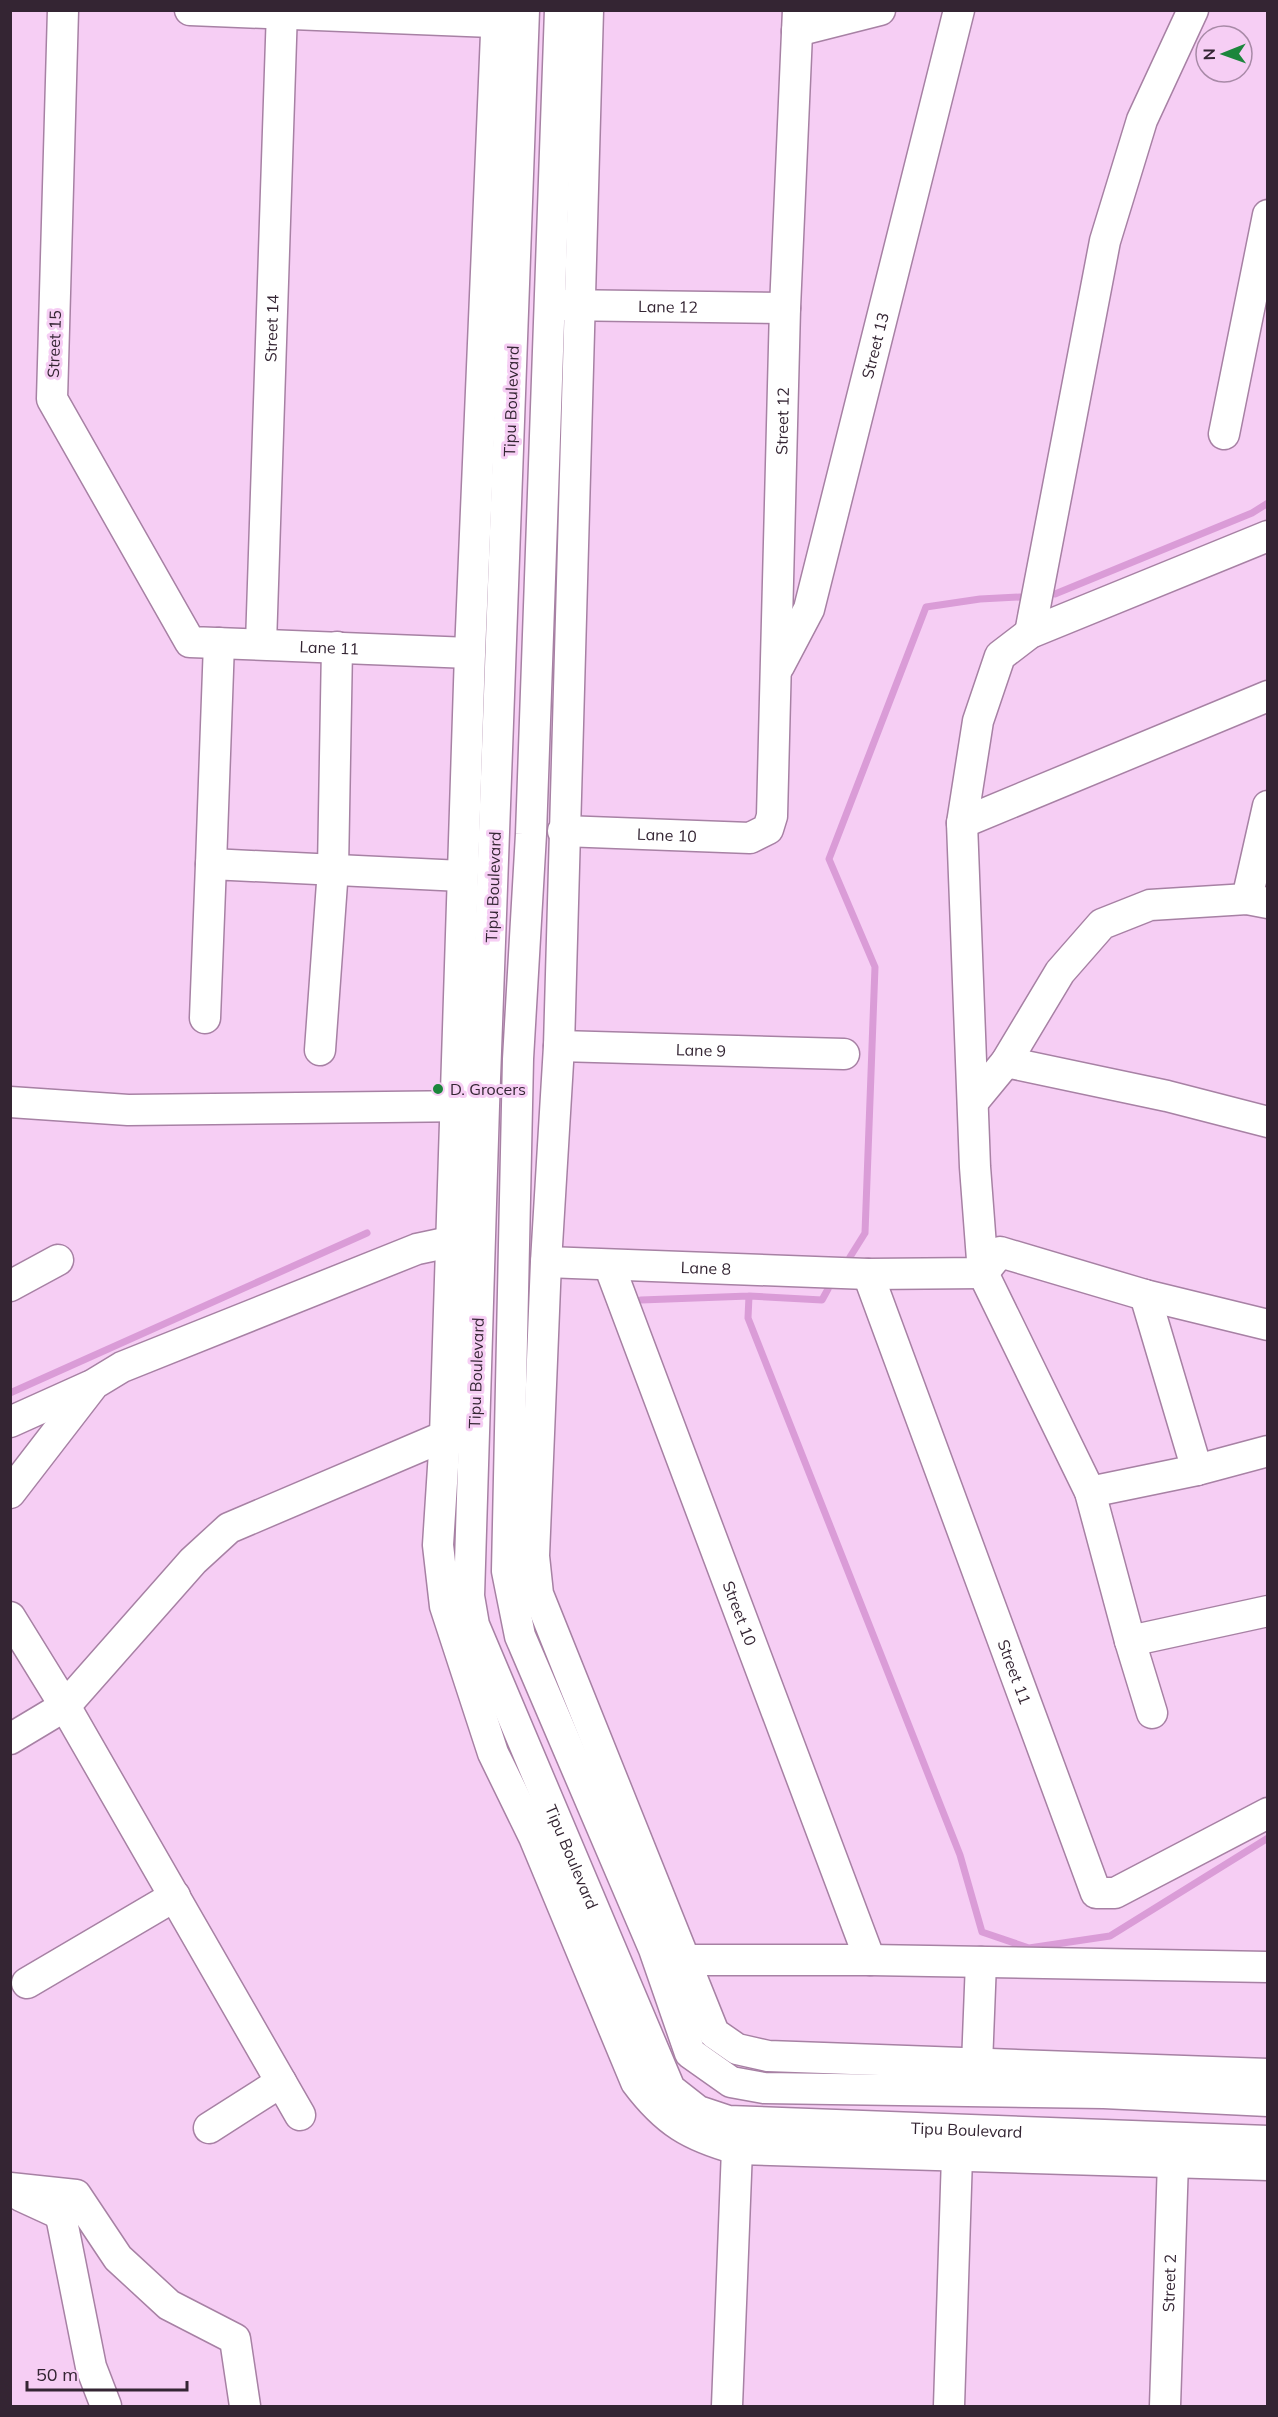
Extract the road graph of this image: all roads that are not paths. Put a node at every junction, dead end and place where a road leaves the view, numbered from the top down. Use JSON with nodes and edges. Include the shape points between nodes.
{"nodes":[{"id":1,"x":63,"y":10,"type":"edge"},
{"id":2,"x":190,"y":10,"type":"edge"},
{"id":3,"x":560,"y":10,"type":"edge"},
{"id":4,"x":588,"y":10,"type":"edge"},
{"id":5,"x":880,"y":10,"type":"edge"},
{"id":6,"x":959,"y":10,"type":"edge"},
{"id":7,"x":1193,"y":10,"type":"edge"},
{"id":8,"x":282,"y":12,"type":"edge"},
{"id":9,"x":510,"y":17,"type":"edge"},
{"id":10,"x":797,"y":21,"type":"edge"},
{"id":11,"x":1268,"y":215,"type":"edge"},
{"id":12,"x":549,"y":305,"type":"junction"},
{"id":13,"x":578,"y":306,"type":"junction"},
{"id":14,"x":785,"y":308,"type":"junction"},
{"id":15,"x":1224,"y":434,"type":"dead end"},
{"id":16,"x":1268,"y":536,"type":"edge"},
{"id":17,"x":504,"y":594,"type":"junction"},
{"id":18,"x":539,"y":599,"type":"junction"},
{"id":19,"x":1030,"y":633,"type":"junction"},
{"id":20,"x":204,"y":643,"type":"junction"},
{"id":21,"x":261,"y":644,"type":"junction"},
{"id":22,"x":337,"y":647,"type":"junction"},
{"id":23,"x":470,"y":653,"type":"junction"},
{"id":24,"x":775,"y":674,"type":"junction"},
{"id":25,"x":1268,"y":696,"type":"edge"},
{"id":26,"x":1268,"y":806,"type":"edge"},
{"id":27,"x":963,"y":823,"type":"junction"},
{"id":28,"x":768,"y":829,"type":"joint"},
{"id":29,"x":563,"y":831,"type":"junction"},
{"id":30,"x":211,"y":864,"type":"junction"},
{"id":31,"x":333,"y":869,"type":"junction"},
{"id":32,"x":462,"y":876,"type":"junction"},
{"id":33,"x":1257,"y":901,"type":"edge"},
{"id":34,"x":206,"y":1018,"type":"dead end"},
{"id":35,"x":559,"y":1046,"type":"junction"},
{"id":36,"x":320,"y":1050,"type":"dead end"},
{"id":37,"x":844,"y":1054,"type":"dead end"},
{"id":38,"x":1006,"y":1062,"type":"junction"},
{"id":39,"x":10,"y":1102,"type":"edge"},
{"id":40,"x":973,"y":1102,"type":"junction"},
{"id":41,"x":454,"y":1106,"type":"junction"},
{"id":42,"x":484,"y":1106,"type":"junction"},
{"id":43,"x":1268,"y":1122,"type":"edge"},
{"id":44,"x":450,"y":1242,"type":"junction"},
{"id":45,"x":58,"y":1260,"type":"dead end"},
{"id":46,"x":546,"y":1262,"type":"junction"},
{"id":47,"x":609,"y":1265,"type":"junction"},
{"id":48,"x":983,"y":1273,"type":"junction"},
{"id":49,"x":868,"y":1274,"type":"junction"},
{"id":50,"x":10,"y":1286,"type":"edge"},
{"id":51,"x":1145,"y":1295,"type":"junction"},
{"id":52,"x":1268,"y":1325,"type":"edge"},
{"id":53,"x":94,"y":1384,"type":"junction"},
{"id":54,"x":10,"y":1422,"type":"edge"},
{"id":55,"x":445,"y":1436,"type":"junction"},
{"id":56,"x":1268,"y":1451,"type":"edge"},
{"id":57,"x":1197,"y":1470,"type":"junction"},
{"id":58,"x":474,"y":1472,"type":"junction"},
{"id":59,"x":508,"y":1477,"type":"junction"},
{"id":60,"x":537,"y":1478,"type":"junction"},
{"id":61,"x":1090,"y":1492,"type":"junction"},
{"id":62,"x":10,"y":1493,"type":"edge"},
{"id":63,"x":1268,"y":1611,"type":"edge"},
{"id":64,"x":10,"y":1617,"type":"edge"},
{"id":65,"x":1130,"y":1641,"type":"junction"},
{"id":66,"x":65,"y":1706,"type":"junction"},
{"id":67,"x":1152,"y":1713,"type":"dead end"},
{"id":68,"x":10,"y":1738,"type":"edge"},
{"id":69,"x":1268,"y":1813,"type":"edge"},
{"id":70,"x":175,"y":1896,"type":"junction"},
{"id":71,"x":686,"y":1960,"type":"junction"},
{"id":72,"x":870,"y":1960,"type":"junction"},
{"id":73,"x":981,"y":1962,"type":"junction"},
{"id":74,"x":1268,"y":1967,"type":"edge"},
{"id":75,"x":27,"y":1983,"type":"dead end"},
{"id":76,"x":977,"y":2064,"type":"junction"},
{"id":77,"x":1268,"y":2074,"type":"edge"},
{"id":78,"x":281,"y":2082,"type":"junction"},
{"id":79,"x":1268,"y":2101,"type":"edge"},
{"id":80,"x":300,"y":2115,"type":"dead end"},
{"id":81,"x":209,"y":2128,"type":"dead end"},
{"id":82,"x":1268,"y":2141,"type":"edge"},
{"id":83,"x":1054,"y":2146,"type":"junction"},
{"id":84,"x":737,"y":2149,"type":"junction"},
{"id":85,"x":957,"y":2156,"type":"junction"},
{"id":86,"x":1173,"y":2161,"type":"junction"},
{"id":87,"x":1268,"y":2165,"type":"edge"},
{"id":88,"x":10,"y":2189,"type":"edge"},
{"id":89,"x":106,"y":2406,"type":"edge"},
{"id":90,"x":245,"y":2406,"type":"edge"},
{"id":91,"x":727,"y":2406,"type":"edge"},
{"id":92,"x":949,"y":2406,"type":"edge"},
{"id":93,"x":1165,"y":2406,"type":"edge"}],
"edges":[{"from":1,"to":20,"type":"street","name":"Street 15","via":[[52,399]]},
{"from":2,"to":8,"type":"street"},
{"from":3,"to":12,"type":"street","name":"Tipu Boulevard"},
{"from":4,"to":13,"type":"street"},
{"from":5,"to":10,"type":"street"},
{"from":6,"to":24,"type":"street","name":"Street 13","via":[[809,609]]},
{"from":7,"to":19,"type":"street","via":[[1142,120],[1105,241]]},
{"from":8,"to":9,"type":"street"},
{"from":8,"to":21,"type":"street","name":"Street 14"},
{"from":9,"to":17,"type":"street","name":"Tipu Boulevard"},
{"from":9,"to":23,"type":"street"},
{"from":10,"to":14,"type":"street","name":"Street 12"},
{"from":11,"to":15,"type":"street"},
{"from":12,"to":13,"type":"street","name":"Lane 12"},
{"from":12,"to":18,"type":"street","name":"Tipu Boulevard"},
{"from":13,"to":14,"type":"street","name":"Lane 12"},
{"from":13,"to":29,"type":"street"},
{"from":14,"to":24,"type":"street","name":"Street 12"},
{"from":16,"to":19,"type":"street"},
{"from":17,"to":18,"type":"street"},
{"from":17,"to":42,"type":"street","name":"Tipu Boulevard"},
{"from":18,"to":59,"type":"street","name":"Tipu Boulevard","via":[[518,1071]]},
{"from":19,"to":27,"type":"street","via":[[1000,656],[978,721]]},
{"from":20,"to":21,"type":"street","name":"Lane 11"},
{"from":20,"to":30,"type":"street"},
{"from":21,"to":22,"type":"street","name":"Lane 11"},
{"from":22,"to":23,"type":"street","name":"Lane 11"},
{"from":22,"to":31,"type":"street"},
{"from":23,"to":32,"type":"street"},
{"from":24,"to":28,"type":"street","name":"Street 12","via":[[772,816]]},
{"from":25,"to":27,"type":"street"},
{"from":26,"to":33,"type":"street"},
{"from":27,"to":40,"type":"street"},
{"from":28,"to":29,"type":"street","name":"Lane 10","via":[[750,838]]},
{"from":29,"to":35,"type":"street"},
{"from":30,"to":31,"type":"street"},
{"from":30,"to":34,"type":"street"},
{"from":31,"to":32,"type":"street"},
{"from":31,"to":36,"type":"street"},
{"from":32,"to":41,"type":"street"},
{"from":33,"to":38,"type":"street","via":[[1150,905],[1102,924],[1060,972]]},
{"from":35,"to":37,"type":"street","name":"Lane 9"},
{"from":35,"to":46,"type":"street"},
{"from":38,"to":40,"type":"street"},
{"from":38,"to":43,"type":"street"},
{"from":39,"to":41,"type":"street","via":[[128,1110]]},
{"from":40,"to":48,"type":"street"},
{"from":41,"to":42,"type":"street"},
{"from":41,"to":44,"type":"street"},
{"from":42,"to":58,"type":"street","name":"Tipu Boulevard"},
{"from":44,"to":53,"type":"street","via":[[384,1262],[122,1367]]},
{"from":44,"to":55,"type":"street"},
{"from":45,"to":50,"type":"street"},
{"from":46,"to":47,"type":"street","name":"Lane 8"},
{"from":46,"to":60,"type":"street"},
{"from":47,"to":49,"type":"street","name":"Lane 8"},
{"from":47,"to":72,"type":"street","name":"Street 10"},
{"from":48,"to":49,"type":"street","name":"Lane 8"},
{"from":48,"to":51,"type":"street","via":[[1000,1252]]},
{"from":48,"to":61,"type":"street"},
{"from":49,"to":69,"type":"street","name":"Street 11","via":[[1096,1893],[1115,1893]]},
{"from":51,"to":52,"type":"street"},
{"from":51,"to":57,"type":"street"},
{"from":53,"to":54,"type":"street"},
{"from":53,"to":62,"type":"street"},
{"from":55,"to":66,"type":"street","via":[[229,1528],[193,1561]]},
{"from":55,"to":84,"type":"street","via":[[438,1545],[445,1606],[493,1753],[534,1837],[636,2082],[655,2107],[685,2131]]},
{"from":56,"to":57,"type":"street"},
{"from":57,"to":61,"type":"street"},
{"from":58,"to":59,"type":"street"},
{"from":58,"to":83,"type":"street","name":"Tipu Boulevard","via":[[469,1596],[474,1625],[670,2089],[698,2111],[728,2121]]},
{"from":59,"to":60,"type":"street"},
{"from":59,"to":79,"type":"street","name":"Tipu Boulevard","via":[[507,1571],[520,1636],[654,1949],[690,2053],[731,2082],[764,2088],[1104,2093]]},
{"from":60,"to":71,"type":"street","via":[[534,1556],[538,1594]]},
{"from":61,"to":65,"type":"street"},
{"from":63,"to":65,"type":"street"},
{"from":64,"to":66,"type":"street"},
{"from":65,"to":67,"type":"street"},
{"from":66,"to":68,"type":"street"},
{"from":66,"to":70,"type":"street"},
{"from":70,"to":75,"type":"street"},
{"from":70,"to":78,"type":"street"},
{"from":71,"to":72,"type":"street"},
{"from":71,"to":76,"type":"street","via":[[714,2033],[737,2049],[768,2056]]},
{"from":72,"to":73,"type":"street"},
{"from":73,"to":74,"type":"street"},
{"from":73,"to":76,"type":"street"},
{"from":76,"to":77,"type":"street"},
{"from":78,"to":80,"type":"street"},
{"from":78,"to":81,"type":"street"},
{"from":82,"to":83,"type":"street","name":"Tipu Boulevard"},
{"from":83,"to":85,"type":"street"},
{"from":83,"to":86,"type":"street"},
{"from":84,"to":85,"type":"street"},
{"from":84,"to":91,"type":"street"},
{"from":85,"to":92,"type":"street"},
{"from":86,"to":87,"type":"street"},
{"from":86,"to":93,"type":"street","name":"Street 2"},
{"from":88,"to":89,"type":"street","via":[[58,2213],[62,2221],[91,2367]]},
{"from":88,"to":90,"type":"street","via":[[75,2195],[118,2258],[169,2305],[235,2339]]}]}
